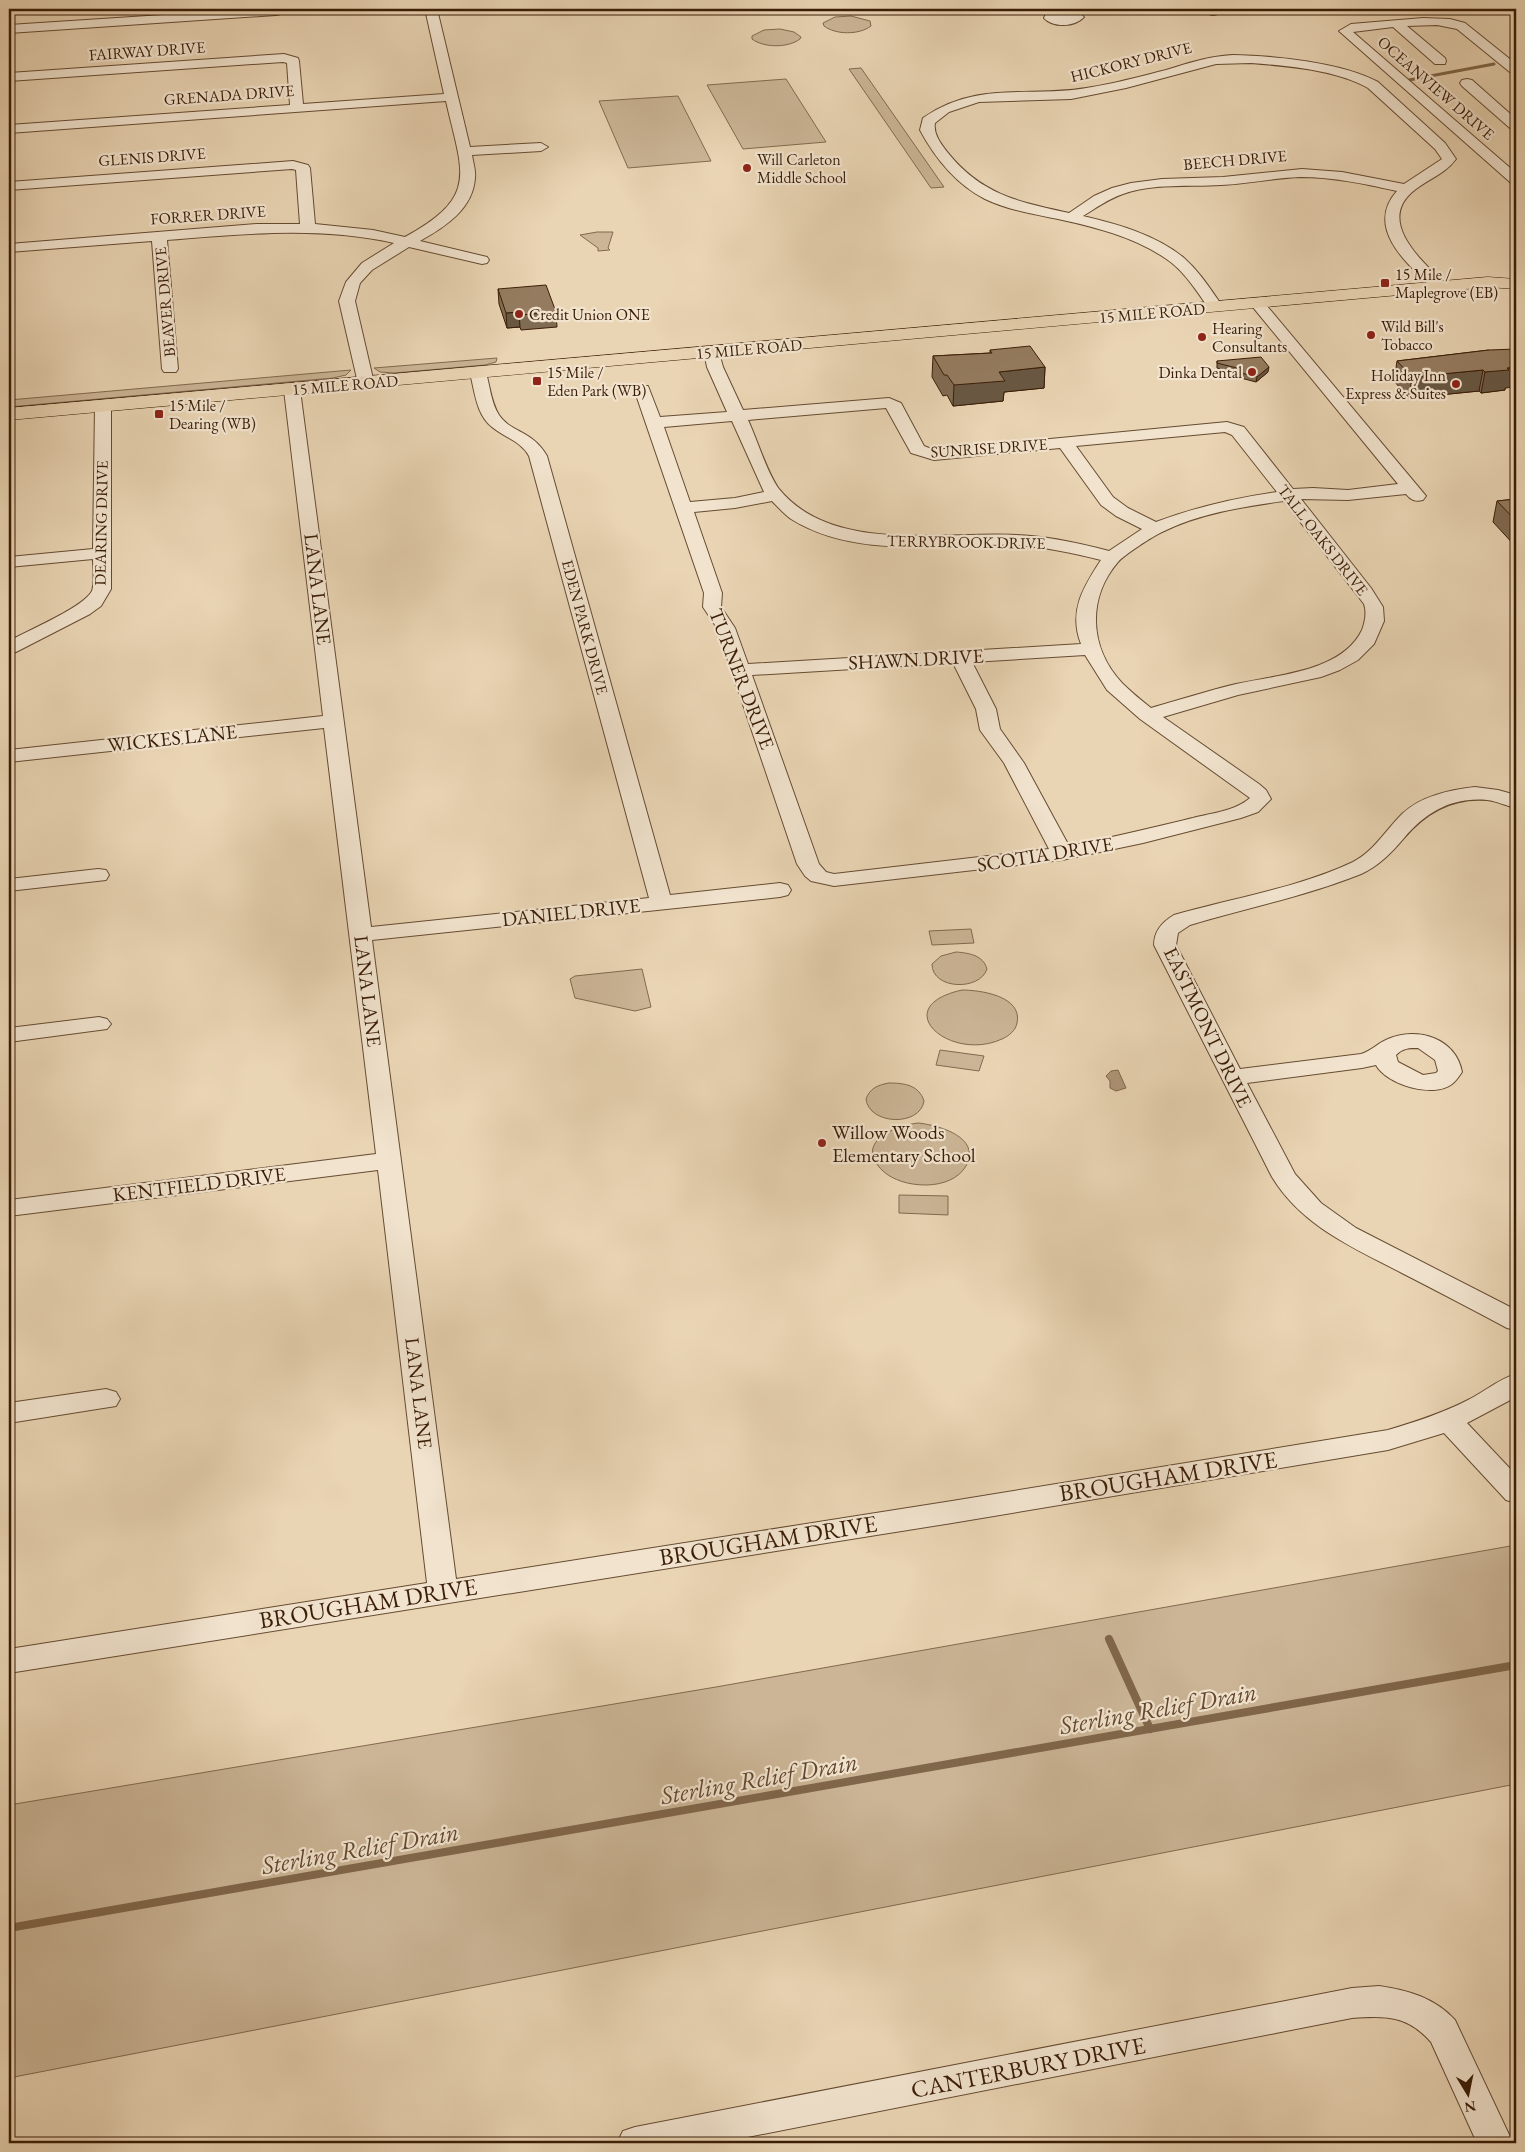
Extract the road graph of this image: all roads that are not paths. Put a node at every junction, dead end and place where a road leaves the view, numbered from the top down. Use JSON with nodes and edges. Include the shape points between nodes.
{"nodes":[{"id":1,"x":285,"y":9,"type":"edge"},
{"id":2,"x":431,"y":9,"type":"edge"},
{"id":3,"x":1203,"y":9,"type":"edge"},
{"id":4,"x":1224,"y":9,"type":"edge"},
{"id":5,"x":1398,"y":24,"type":"junction"},
{"id":6,"x":9,"y":29,"type":"edge"},
{"id":7,"x":1440,"y":60,"type":"dead end"},
{"id":8,"x":1516,"y":70,"type":"edge"},
{"id":9,"x":9,"y":77,"type":"edge"},
{"id":10,"x":1467,"y":83,"type":"dead end"},
{"id":11,"x":452,"y":97,"type":"junction"},
{"id":12,"x":1493,"y":104,"type":"junction"},
{"id":13,"x":1507,"y":104,"type":"dead end"},
{"id":14,"x":297,"y":108,"type":"junction"},
{"id":15,"x":1516,"y":126,"type":"edge"},
{"id":16,"x":9,"y":129,"type":"edge"},
{"id":17,"x":541,"y":146,"type":"dead end"},
{"id":18,"x":464,"y":151,"type":"junction"},
{"id":19,"x":1516,"y":180,"type":"edge"},
{"id":20,"x":9,"y":186,"type":"edge"},
{"id":21,"x":1407,"y":189,"type":"junction"},
{"id":22,"x":1071,"y":218,"type":"junction"},
{"id":23,"x":308,"y":228,"type":"junction"},
{"id":24,"x":159,"y":236,"type":"junction"},
{"id":25,"x":409,"y":242,"type":"junction"},
{"id":26,"x":9,"y":248,"type":"edge"},
{"id":27,"x":482,"y":260,"type":"dead end"},
{"id":28,"x":1516,"y":276,"type":"edge"},
{"id":29,"x":1488,"y":282,"type":"junction"},
{"id":30,"x":1516,"y":284,"type":"edge"},
{"id":31,"x":1440,"y":287,"type":"junction"},
{"id":32,"x":1257,"y":303,"type":"junction"},
{"id":33,"x":1216,"y":307,"type":"junction"},
{"id":34,"x":712,"y":352,"type":"junction"},
{"id":35,"x":170,"y":369,"type":"dead end"},
{"id":36,"x":478,"y":373,"type":"junction"},
{"id":37,"x":366,"y":384,"type":"junction"},
{"id":38,"x":642,"y":389,"type":"dead end"},
{"id":39,"x":292,"y":390,"type":"junction"},
{"id":40,"x":103,"y":406,"type":"junction"},
{"id":41,"x":9,"y":414,"type":"edge"},
{"id":42,"x":738,"y":416,"type":"junction"},
{"id":43,"x":654,"y":423,"type":"junction"},
{"id":44,"x":1231,"y":428,"type":"joint"},
{"id":45,"x":1065,"y":442,"type":"junction"},
{"id":46,"x":776,"y":495,"type":"junction"},
{"id":47,"x":1289,"y":496,"type":"junction"},
{"id":48,"x":683,"y":508,"type":"junction"},
{"id":49,"x":1156,"y":528,"type":"junction"},
{"id":50,"x":103,"y":553,"type":"junction"},
{"id":51,"x":1112,"y":557,"type":"junction"},
{"id":52,"x":9,"y":562,"type":"edge"},
{"id":53,"x":9,"y":648,"type":"edge"},
{"id":54,"x":1091,"y":649,"type":"junction"},
{"id":55,"x":960,"y":656,"type":"junction"},
{"id":56,"x":741,"y":670,"type":"junction"},
{"id":57,"x":1147,"y":715,"type":"junction"},
{"id":58,"x":334,"y":721,"type":"junction"},
{"id":59,"x":9,"y":756,"type":"edge"},
{"id":60,"x":1507,"y":799,"type":"edge"},
{"id":61,"x":1062,"y":854,"type":"junction"},
{"id":62,"x":98,"y":875,"type":"dead end"},
{"id":63,"x":821,"y":878,"type":"joint"},
{"id":64,"x":9,"y":886,"type":"edge"},
{"id":65,"x":780,"y":890,"type":"dead end"},
{"id":66,"x":661,"y":903,"type":"junction"},
{"id":67,"x":361,"y":935,"type":"junction"},
{"id":68,"x":100,"y":1024,"type":"dead end"},
{"id":69,"x":9,"y":1035,"type":"edge"},
{"id":70,"x":1387,"y":1058,"type":"dead end"},
{"id":71,"x":1232,"y":1077,"type":"junction"},
{"id":72,"x":389,"y":1160,"type":"junction"},
{"id":73,"x":9,"y":1208,"type":"edge"},
{"id":74,"x":1516,"y":1321,"type":"edge"},
{"id":75,"x":1516,"y":1384,"type":"edge"},
{"id":76,"x":106,"y":1399,"type":"dead end"},
{"id":77,"x":9,"y":1413,"type":"edge"},
{"id":78,"x":1449,"y":1421,"type":"junction"},
{"id":79,"x":1516,"y":1494,"type":"edge"},
{"id":80,"x":444,"y":1592,"type":"junction"},
{"id":81,"x":9,"y":1661,"type":"edge"},
{"id":82,"x":635,"y":2143,"type":"edge"},
{"id":83,"x":1495,"y":2143,"type":"edge"}],
"edges":[{"from":1,"to":6,"type":"street"},
{"from":2,"to":11,"type":"street"},
{"from":3,"to":4,"type":"street"},
{"from":5,"to":7,"type":"street"},
{"from":5,"to":8,"type":"street","name":"OCEANVIEW DRIVE","via":[[1450,22],[1461,26]]},
{"from":5,"to":19,"type":"street","name":"OCEANVIEW DRIVE","via":[[1352,28],[1345,32]]},
{"from":9,"to":14,"type":"street","name":"FAIRWAY DRIVE","via":[[288,59],[293,61]]},
{"from":10,"to":12,"type":"street"},
{"from":11,"to":14,"type":"street","name":"GRENADA DRIVE"},
{"from":11,"to":18,"type":"street"},
{"from":12,"to":13,"type":"street"},
{"from":12,"to":15,"type":"street"},
{"from":14,"to":16,"type":"street","name":"GRENADA DRIVE"},
{"from":17,"to":18,"type":"street"},
{"from":18,"to":25,"type":"street","via":[[468,178],[463,195],[442,220]]},
{"from":20,"to":23,"type":"street","name":"GLENIS DRIVE","via":[[288,164],[303,168]]},
{"from":21,"to":22,"type":"street","name":"BEECH DRIVE","via":[[1336,175],[1302,173],[1147,185],[1103,197]]},
{"from":21,"to":22,"type":"street","name":"HICKORY DRIVE","via":[[1449,159],[1440,146],[1373,85],[1352,76],[1260,59],[1215,60],[1131,84],[1076,95],[976,99],[941,111],[928,121],[926,126],[932,140],[956,170],[986,194],[1022,208]]},
{"from":21,"to":31,"type":"street","via":[[1395,204],[1395,235],[1401,248]]},
{"from":22,"to":33,"type":"street","via":[[1129,233],[1160,248],[1184,266]]},
{"from":23,"to":24,"type":"street","name":"FORRER DRIVE","via":[[257,228]]},
{"from":23,"to":25,"type":"street","name":"FORRER DRIVE","via":[[356,232]]},
{"from":24,"to":26,"type":"street","name":"FORRER DRIVE"},
{"from":24,"to":35,"type":"street","name":"BEAVER DRIVE"},
{"from":25,"to":27,"type":"street","name":"FORRER DRIVE"},
{"from":25,"to":37,"type":"street","via":[[364,269],[349,290],[347,301]]},
{"from":28,"to":29,"type":"main road","name":"15 MILE ROAD"},
{"from":29,"to":30,"type":"main road","name":"15 MILE ROAD"},
{"from":29,"to":31,"type":"main road","name":"15 MILE ROAD"},
{"from":31,"to":32,"type":"main road","name":"15 MILE ROAD"},
{"from":32,"to":33,"type":"main road","name":"15 MILE ROAD"},
{"from":32,"to":47,"type":"street","via":[[1414,492]]},
{"from":33,"to":34,"type":"main road","name":"15 MILE ROAD"},
{"from":34,"to":36,"type":"main road","name":"15 MILE ROAD"},
{"from":34,"to":42,"type":"street","name":"TERRYBROOK DRIVE","via":[[715,367]]},
{"from":36,"to":37,"type":"main road","name":"15 MILE ROAD"},
{"from":36,"to":66,"type":"street","name":"EDEN PARK DRIVE","via":[[491,416],[499,424],[526,438],[536,450]]},
{"from":37,"to":39,"type":"main road","name":"15 MILE ROAD"},
{"from":38,"to":43,"type":"street","name":"TURNER DRIVE"},
{"from":39,"to":40,"type":"main road","name":"15 MILE ROAD"},
{"from":39,"to":58,"type":"street","name":"LANA LANE"},
{"from":40,"to":41,"type":"main road","name":"15 MILE ROAD"},
{"from":40,"to":50,"type":"street","name":"DEARING DRIVE"},
{"from":42,"to":43,"type":"street","name":"SUNRISE DRIVE"},
{"from":42,"to":45,"type":"street","name":"SUNRISE DRIVE","via":[[889,403],[895,407],[918,449],[927,454]]},
{"from":42,"to":46,"type":"street","name":"TERRYBROOK DRIVE"},
{"from":43,"to":48,"type":"street","name":"TURNER DRIVE"},
{"from":44,"to":45,"type":"street","name":"SUNRISE DRIVE"},
{"from":44,"to":47,"type":"street","name":"TALL OAKS DRIVE","via":[[1240,434]]},
{"from":45,"to":49,"type":"street","via":[[1107,501]]},
{"from":46,"to":48,"type":"street"},
{"from":46,"to":51,"type":"street","name":"TERRYBROOK DRIVE","via":[[810,521],[871,538],[906,542],[1015,540],[1065,546]]},
{"from":47,"to":49,"type":"street","via":[[1223,506]]},
{"from":47,"to":57,"type":"street","name":"TALL OAKS DRIVE","via":[[1375,608],[1375,619],[1363,647],[1341,662],[1306,675],[1234,690]]},
{"from":48,"to":56,"type":"street","name":"TURNER DRIVE","via":[[713,593],[712,607],[726,628]]},
{"from":49,"to":51,"type":"street"},
{"from":50,"to":52,"type":"street"},
{"from":50,"to":53,"type":"street","name":"DEARING DRIVE","via":[[102,589],[94,602]]},
{"from":51,"to":54,"type":"street","via":[[1090,593],[1085,616]]},
{"from":54,"to":55,"type":"street","name":"SHAWN DRIVE"},
{"from":54,"to":57,"type":"street","via":[[1114,686]]},
{"from":55,"to":56,"type":"street","name":"SHAWN DRIVE"},
{"from":55,"to":61,"type":"street","via":[[986,709],[990,730],[1014,763]]},
{"from":56,"to":63,"type":"street","name":"TURNER DRIVE","via":[[808,864],[812,873]]},
{"from":57,"to":61,"type":"street","name":"SCOTIA DRIVE","via":[[1252,788],[1262,799],[1251,808],[1234,814]]},
{"from":58,"to":59,"type":"street","name":"WICKES LANE"},
{"from":58,"to":67,"type":"street","name":"LANA LANE"},
{"from":60,"to":71,"type":"street","name":"EASTMONT DRIVE","via":[[1473,795],[1431,804],[1411,818],[1371,861],[1355,869],[1182,920],[1170,927],[1164,936],[1165,945]]},
{"from":61,"to":63,"type":"street","name":"SCOTIA DRIVE","via":[[834,880]]},
{"from":62,"to":64,"type":"street"},
{"from":65,"to":66,"type":"street","name":"DANIEL DRIVE"},
{"from":66,"to":67,"type":"street","name":"DANIEL DRIVE"},
{"from":67,"to":72,"type":"street","name":"LANA LANE"},
{"from":68,"to":69,"type":"street"},
{"from":70,"to":71,"type":"street"},
{"from":71,"to":74,"type":"street","name":"EASTMONT DRIVE","via":[[1284,1177],[1308,1208],[1347,1234]]},
{"from":72,"to":73,"type":"street","name":"KENTFIELD DRIVE"},
{"from":72,"to":80,"type":"street","name":"LANA LANE"},
{"from":75,"to":78,"type":"street","name":"BROUGHAM DRIVE"},
{"from":76,"to":77,"type":"street"},
{"from":78,"to":79,"type":"street"},
{"from":78,"to":80,"type":"street","name":"BROUGHAM DRIVE","via":[[1358,1446]]},
{"from":80,"to":81,"type":"street","name":"BROUGHAM DRIVE"},
{"from":82,"to":83,"type":"street","name":"CANTERBURY DRIVE","via":[[1352,2003],[1379,2001],[1420,2011],[1443,2030]]}]}
